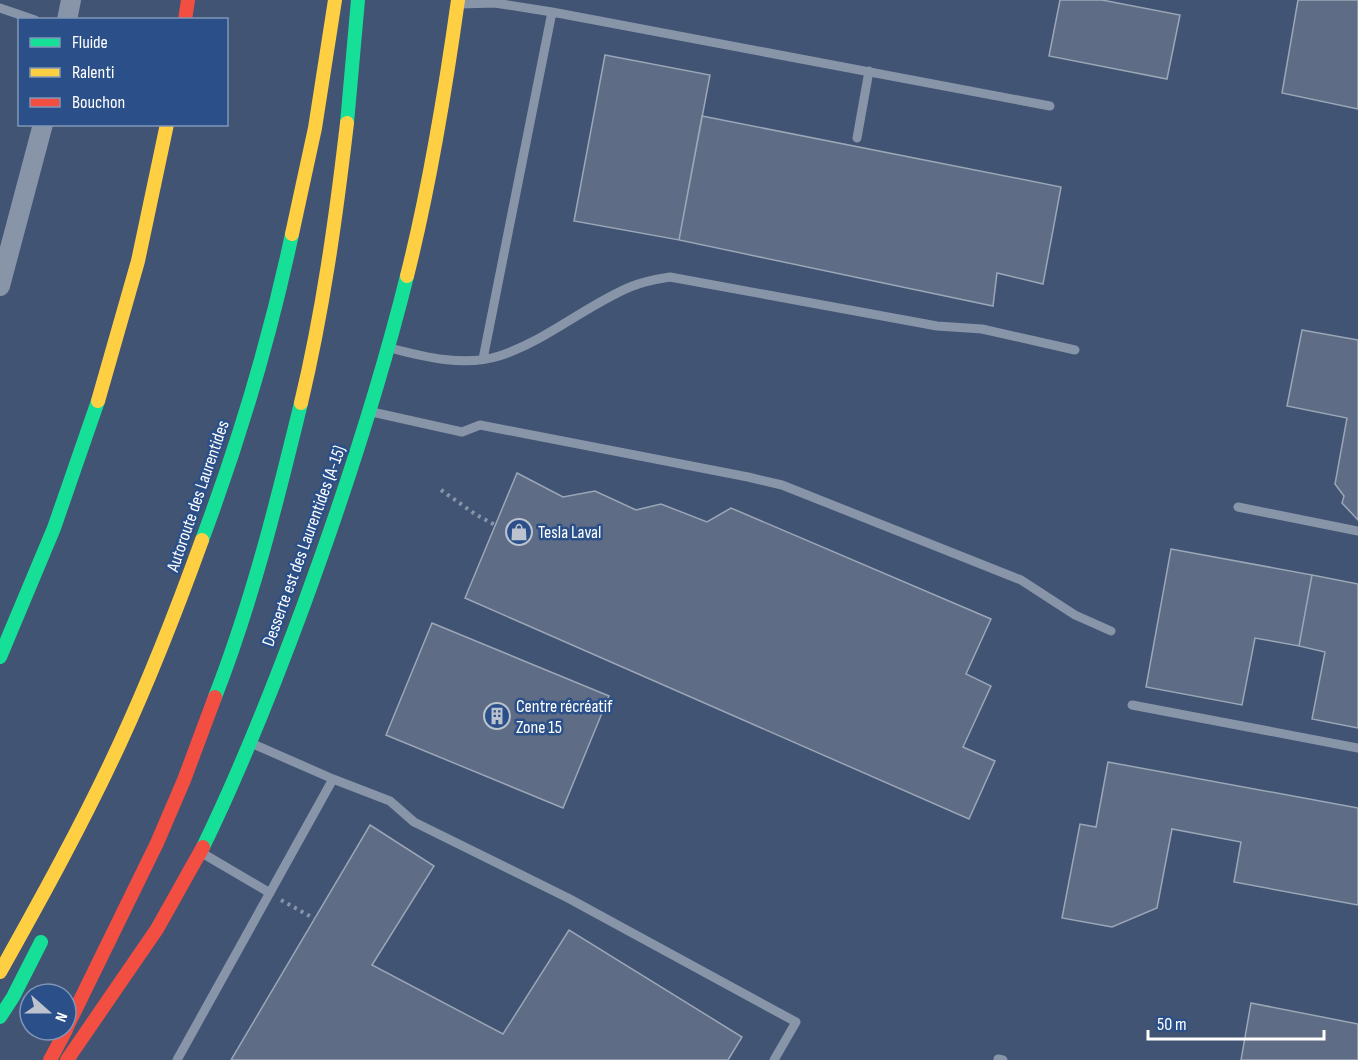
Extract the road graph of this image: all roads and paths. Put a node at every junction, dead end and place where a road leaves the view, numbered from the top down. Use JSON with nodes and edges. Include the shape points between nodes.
{"nodes":[{"id":1,"x":71,"y":0,"type":"edge"},
{"id":2,"x":188,"y":0,"type":"edge"},
{"id":3,"x":335,"y":0,"type":"edge"},
{"id":4,"x":358,"y":0,"type":"edge"},
{"id":5,"x":458,"y":2,"type":"edge"},
{"id":6,"x":0,"y":8,"type":"edge"},
{"id":7,"x":552,"y":12,"type":"junction"},
{"id":8,"x":29,"y":18,"type":"edge"},
{"id":9,"x":67,"y":18,"type":"edge"},
{"id":10,"x":185,"y":18,"type":"edge"},
{"id":11,"x":869,"y":71,"type":"junction"},
{"id":12,"x":1050,"y":106,"type":"dead end"},
{"id":13,"x":42,"y":126,"type":"edge"},
{"id":14,"x":167,"y":126,"type":"edge"},
{"id":15,"x":857,"y":138,"type":"dead end"},
{"id":16,"x":0,"y":286,"type":"edge"},
{"id":17,"x":388,"y":347,"type":"junction"},
{"id":18,"x":1075,"y":350,"type":"dead end"},
{"id":19,"x":483,"y":359,"type":"junction"},
{"id":20,"x":369,"y":411,"type":"junction"},
{"id":21,"x":441,"y":490,"type":"dead end"},
{"id":22,"x":1238,"y":507,"type":"dead end"},
{"id":23,"x":495,"y":525,"type":"dead end"},
{"id":24,"x":1358,"y":531,"type":"edge"},
{"id":25,"x":173,"y":618,"type":"junction"},
{"id":26,"x":1111,"y":631,"type":"dead end"},
{"id":27,"x":0,"y":657,"type":"edge"},
{"id":28,"x":1132,"y":705,"type":"dead end"},
{"id":29,"x":250,"y":742,"type":"junction"},
{"id":30,"x":1358,"y":748,"type":"edge"},
{"id":31,"x":333,"y":779,"type":"junction"},
{"id":32,"x":93,"y":828,"type":"dead end"},
{"id":33,"x":201,"y":852,"type":"junction"},
{"id":34,"x":270,"y":893,"type":"junction"},
{"id":35,"x":285,"y":902,"type":"dead end"},
{"id":36,"x":315,"y":919,"type":"dead end"},
{"id":37,"x":45,"y":935,"type":"dead end"},
{"id":38,"x":0,"y":972,"type":"edge"},
{"id":39,"x":78,"y":1006,"type":"edge"},
{"id":40,"x":0,"y":1017,"type":"edge"},
{"id":41,"x":60,"y":1042,"type":"edge"},
{"id":42,"x":50,"y":1060,"type":"edge"},
{"id":43,"x":67,"y":1060,"type":"edge"},
{"id":44,"x":177,"y":1060,"type":"edge"},
{"id":45,"x":774,"y":1060,"type":"edge"}],
"edges":[{"from":1,"to":9,"type":"street"},
{"from":2,"to":10,"type":"main road"},
{"from":3,"to":25,"type":"main road","name":"Autoroute des Laurentides","via":[[306,170],[274,309],[230,462]]},
{"from":4,"to":39,"type":"main road","via":[[344,156],[325,287],[268,535],[235,642],[185,779]]},
{"from":5,"to":7,"type":"lane"},
{"from":5,"to":17,"type":"main road","name":"Desserte est des Laurentides (A-15)","via":[[430,179]]},
{"from":6,"to":8,"type":"lane"},
{"from":7,"to":11,"type":"lane"},
{"from":7,"to":19,"type":"lane"},
{"from":11,"to":12,"type":"lane"},
{"from":11,"to":15,"type":"lane"},
{"from":13,"to":16,"type":"street"},
{"from":14,"to":27,"type":"main road","via":[[135,270],[96,405],[51,534]]},
{"from":17,"to":19,"type":"lane","via":[[454,360]]},
{"from":17,"to":20,"type":"main road","name":"Desserte est des Laurentides (A-15)"},
{"from":18,"to":19,"type":"lane","via":[[982,329],[937,326],[670,277],[630,287],[523,346]]},
{"from":20,"to":26,"type":"lane","via":[[462,432],[480,425],[782,485],[1021,580],[1075,615]]},
{"from":20,"to":29,"type":"main road","name":"Desserte est des Laurentides (A-15)","via":[[318,567]]},
{"from":21,"to":23,"type":"path"},
{"from":22,"to":24,"type":"lane"},
{"from":25,"to":32,"type":"main road"},
{"from":25,"to":38,"type":"main road","name":"Autoroute des Laurentides","via":[[99,788]]},
{"from":28,"to":30,"type":"lane"},
{"from":29,"to":31,"type":"lane"},
{"from":29,"to":33,"type":"main road","name":"Desserte est des Laurentides (A-15)"},
{"from":31,"to":34,"type":"lane"},
{"from":31,"to":45,"type":"lane","via":[[390,801],[414,822],[568,898],[796,1022]]},
{"from":33,"to":34,"type":"lane"},
{"from":33,"to":43,"type":"main road","name":"Desserte est des Laurentides (A-15)","via":[[148,944]]},
{"from":34,"to":44,"type":"lane"},
{"from":35,"to":36,"type":"path"},
{"from":37,"to":40,"type":"main road"},
{"from":41,"to":42,"type":"main road"}]}
